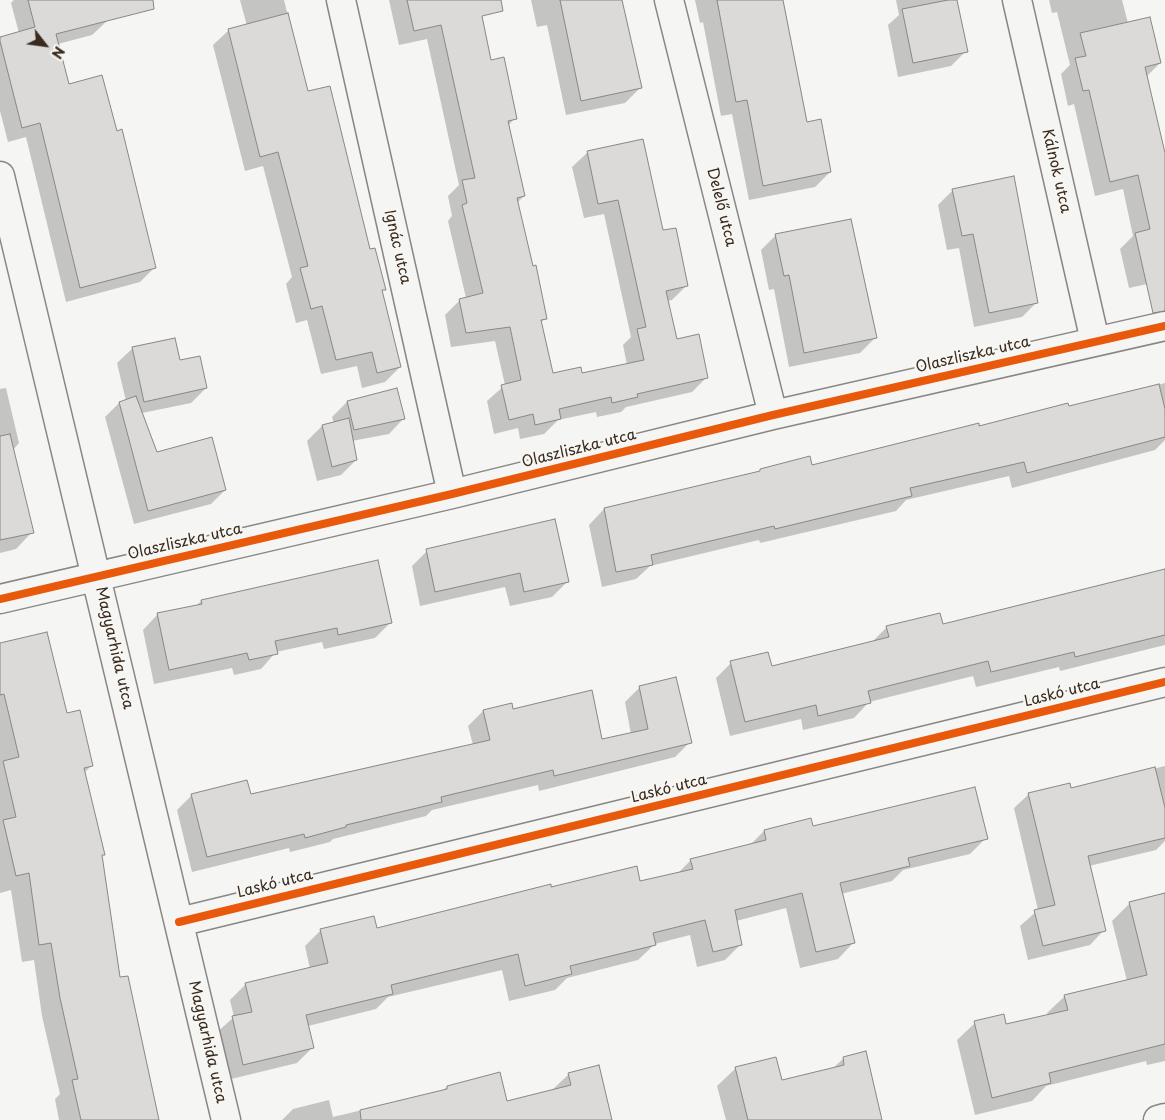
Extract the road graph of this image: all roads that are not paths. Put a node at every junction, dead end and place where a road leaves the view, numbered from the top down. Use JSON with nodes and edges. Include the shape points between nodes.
{"nodes":[{"id":1,"x":341,"y":0,"type":"edge"},
{"id":2,"x":669,"y":0,"type":"edge"},
{"id":3,"x":1017,"y":0,"type":"edge"},
{"id":4,"x":0,"y":176,"type":"edge"},
{"id":5,"x":1165,"y":326,"type":"edge"},
{"id":6,"x":1096,"y":341,"type":"junction"},
{"id":7,"x":773,"y":415,"type":"junction"},
{"id":8,"x":452,"y":494,"type":"junction"},
{"id":9,"x":97,"y":577,"type":"junction"},
{"id":10,"x":0,"y":599,"type":"edge"},
{"id":11,"x":1165,"y":682,"type":"edge"},
{"id":12,"x":179,"y":922,"type":"junction"},
{"id":13,"x":1165,"y":1118,"type":"edge"},
{"id":14,"x":226,"y":1120,"type":"edge"},
{"id":15,"x":1158,"y":1120,"type":"edge"}],
"edges":[{"from":1,"to":8,"type":"street","name":"Ignác utca"},
{"from":2,"to":7,"type":"street","name":"Delelő utca"},
{"from":3,"to":6,"type":"street","name":"Kálnok utca"},
{"from":4,"to":9,"type":"street","name":"Magyarhida utca"},
{"from":5,"to":6,"type":"street","name":"Olaszliszka utca"},
{"from":6,"to":7,"type":"street","name":"Olaszliszka utca"},
{"from":7,"to":8,"type":"street","name":"Olaszliszka utca"},
{"from":8,"to":9,"type":"street","name":"Olaszliszka utca"},
{"from":9,"to":10,"type":"street","name":"Olaszliszka utca"},
{"from":9,"to":12,"type":"street","name":"Magyarhida utca"},
{"from":11,"to":12,"type":"street","name":"Laskó utca"},
{"from":12,"to":14,"type":"street","name":"Magyarhida utca"},
{"from":13,"to":15,"type":"street"}]}
